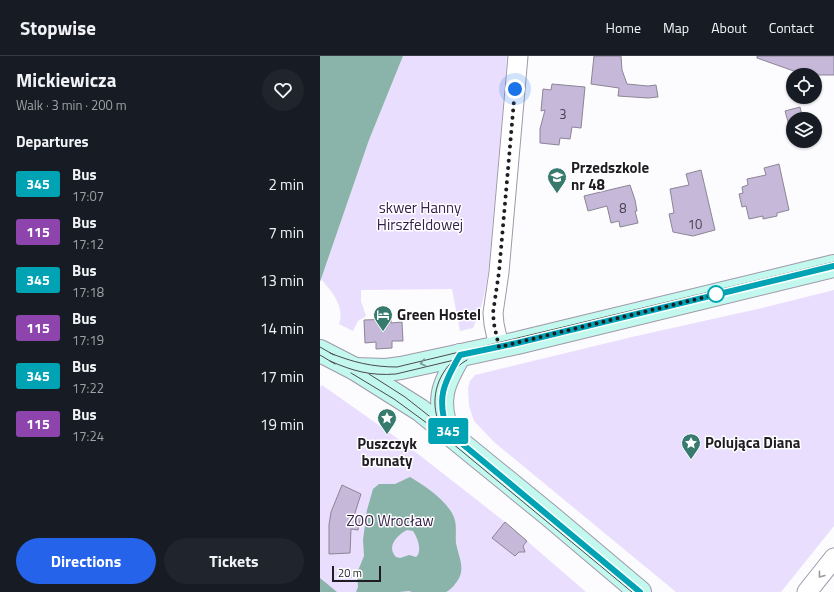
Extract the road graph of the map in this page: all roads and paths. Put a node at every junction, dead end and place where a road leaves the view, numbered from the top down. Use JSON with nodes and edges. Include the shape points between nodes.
{"nodes":[{"id":1,"x":518,"y":56,"type":"edge"},
{"id":2,"x":834,"y":266,"type":"edge"},
{"id":3,"x":499,"y":347,"type":"junction"},
{"id":4,"x":322,"y":351,"type":"edge"},
{"id":5,"x":460,"y":355,"type":"junction"},
{"id":6,"x":355,"y":369,"type":"junction"},
{"id":7,"x":448,"y":432,"type":"junction"},
{"id":8,"x":834,"y":558,"type":"edge"},
{"id":9,"x":640,"y":592,"type":"edge"},
{"id":10,"x":807,"y":592,"type":"edge"}],
"edges":[{"from":1,"to":3,"type":"street","via":[[499,272],[493,313]]},
{"from":2,"to":3,"type":"main road"},
{"from":3,"to":5,"type":"main road"},
{"from":4,"to":6,"type":"main road"},
{"from":5,"to":6,"type":"main road","one_way":true,"via":[[401,368]]},
{"from":5,"to":7,"type":"main road","via":[[447,379],[441,401]]},
{"from":6,"to":7,"type":"main road","via":[[410,403]]},
{"from":7,"to":9,"type":"main road"},
{"from":8,"to":10,"type":"street","one_way":true}]}
